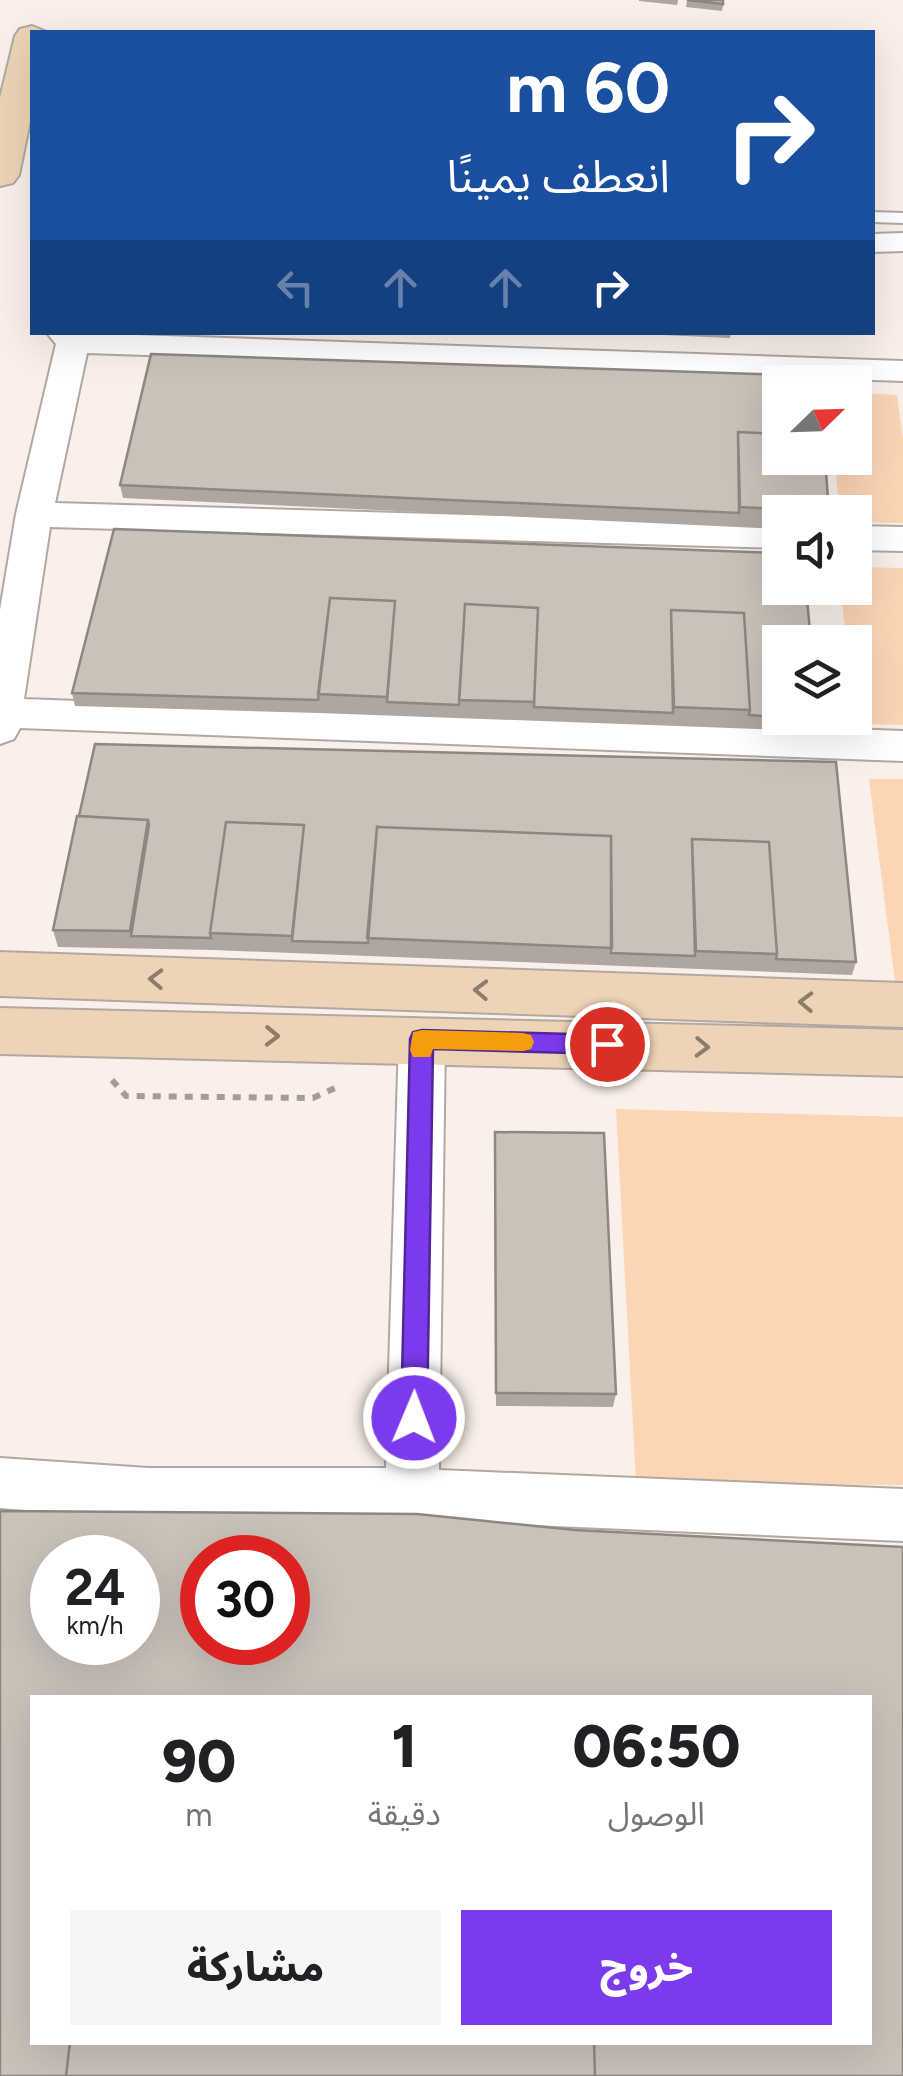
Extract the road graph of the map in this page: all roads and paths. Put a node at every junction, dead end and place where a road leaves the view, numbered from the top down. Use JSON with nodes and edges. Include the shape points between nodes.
{"nodes":[{"id":1,"x":41,"y":0,"type":"edge"},
{"id":2,"x":34,"y":30,"type":"edge"},
{"id":3,"x":30,"y":47,"type":"edge"},
{"id":4,"x":0,"y":176,"type":"edge"},
{"id":5,"x":875,"y":217,"type":"edge"},
{"id":6,"x":903,"y":218,"type":"edge"},
{"id":7,"x":903,"y":242,"type":"edge"},
{"id":8,"x":875,"y":243,"type":"edge"},
{"id":9,"x":68,"y":337,"type":"edge"},
{"id":10,"x":903,"y":371,"type":"edge"},
{"id":11,"x":34,"y":514,"type":"junction"},
{"id":12,"x":762,"y":535,"type":"edge"},
{"id":13,"x":872,"y":539,"type":"edge"},
{"id":14,"x":903,"y":540,"type":"edge"},
{"id":15,"x":2,"y":721,"type":"edge"},
{"id":16,"x":903,"y":746,"type":"edge"},
{"id":17,"x":0,"y":974,"type":"edge"},
{"id":18,"x":903,"y":1005,"type":"edge"},
{"id":19,"x":0,"y":1031,"type":"edge"},
{"id":20,"x":422,"y":1039,"type":"junction"},
{"id":21,"x":903,"y":1054,"type":"edge"},
{"id":22,"x":0,"y":1483,"type":"edge"},
{"id":23,"x":412,"y":1494,"type":"junction"},
{"id":24,"x":903,"y":1515,"type":"edge"}],
"edges":[{"from":1,"to":2,"type":"street"},
{"from":3,"to":4,"type":"street"},
{"from":5,"to":6,"type":"lane"},
{"from":7,"to":8,"type":"street"},
{"from":9,"to":10,"type":"street"},
{"from":9,"to":11,"type":"street"},
{"from":11,"to":12,"type":"street"},
{"from":11,"to":15,"type":"street"},
{"from":13,"to":14,"type":"street"},
{"from":15,"to":16,"type":"street"},
{"from":18,"to":17,"type":"street","one_way":true},
{"from":19,"to":20,"type":"street","one_way":true},
{"from":20,"to":21,"type":"street","one_way":true},
{"from":20,"to":23,"type":"street"},
{"from":22,"to":23,"type":"street","via":[[148,1494]]},
{"from":23,"to":24,"type":"street"}]}
